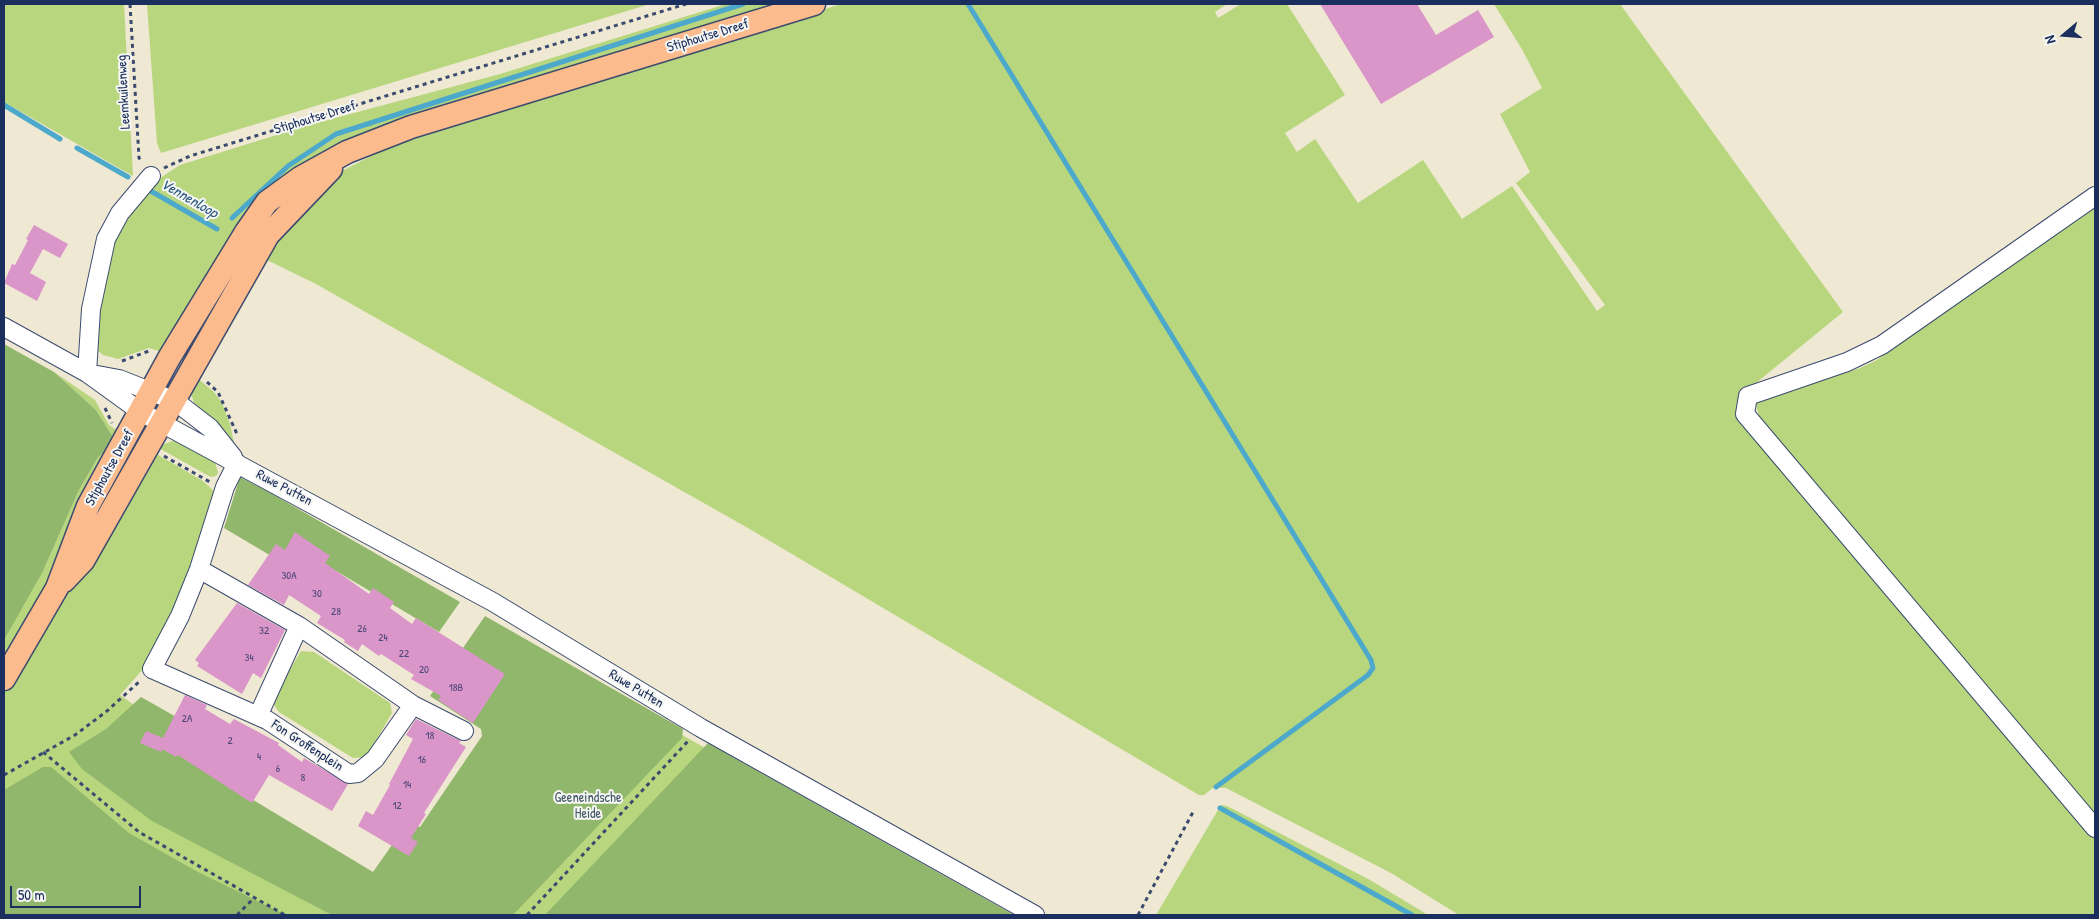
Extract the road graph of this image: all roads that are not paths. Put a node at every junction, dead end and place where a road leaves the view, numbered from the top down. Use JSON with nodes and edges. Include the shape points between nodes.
{"nodes":[{"id":1,"x":814,"y":4,"type":"edge"},
{"id":2,"x":347,"y":152,"type":"junction"},
{"id":3,"x":151,"y":176,"type":"road end"},
{"id":4,"x":2095,"y":196,"type":"edge"},
{"id":5,"x":4,"y":328,"type":"edge"},
{"id":6,"x":87,"y":373,"type":"junction"},
{"id":7,"x":153,"y":391,"type":"junction"},
{"id":8,"x":175,"y":401,"type":"junction"},
{"id":9,"x":142,"y":412,"type":"junction"},
{"id":10,"x":162,"y":422,"type":"junction"},
{"id":11,"x":237,"y":463,"type":"junction"},
{"id":12,"x":199,"y":568,"type":"junction"},
{"id":13,"x":57,"y":588,"type":"junction"},
{"id":14,"x":299,"y":626,"type":"junction"},
{"id":15,"x":4,"y":679,"type":"edge"},
{"id":16,"x":413,"y":705,"type":"junction"},
{"id":17,"x":258,"y":716,"type":"junction"},
{"id":18,"x":464,"y":731,"type":"dead end"},
{"id":19,"x":2095,"y":828,"type":"edge"},
{"id":20,"x":1035,"y":915,"type":"edge"}],
"edges":[{"from":1,"to":2,"type":"main road","name":"Stiphoutse Dreef","via":[[410,127]]},
{"from":2,"to":7,"type":"main road","name":"Stiphoutse Dreef","via":[[300,178],[267,202],[169,358]]},
{"from":2,"to":8,"type":"main road","name":"Stiphoutse Dreef","via":[[268,235]]},
{"from":3,"to":6,"type":"street","via":[[120,213],[106,239],[91,309]]},
{"from":4,"to":19,"type":"street","via":[[1882,345],[1848,362],[1748,396],[1745,414]]},
{"from":5,"to":6,"type":"street","name":"Ruwe Putten"},
{"from":6,"to":7,"type":"street","name":"Ruwe Putten","via":[[119,378]]},
{"from":6,"to":9,"type":"street","name":"Ruwe Putten"},
{"from":7,"to":8,"type":"street","name":"Ruwe Putten"},
{"from":7,"to":9,"type":"main road","name":"Stiphoutse Dreef"},
{"from":8,"to":10,"type":"main road","name":"Stiphoutse Dreef"},
{"from":8,"to":11,"type":"street","name":"Ruwe Putten","via":[[210,428]]},
{"from":9,"to":10,"type":"street","name":"Ruwe Putten"},
{"from":9,"to":13,"type":"main road","name":"Stiphoutse Dreef","via":[[88,506]]},
{"from":10,"to":11,"type":"street","name":"Ruwe Putten"},
{"from":10,"to":13,"type":"main road","name":"Stiphoutse Dreef","via":[[83,561]]},
{"from":11,"to":12,"type":"street","via":[[225,487]]},
{"from":11,"to":20,"type":"street","name":"Ruwe Putten","via":[[493,602],[700,728]]},
{"from":12,"to":14,"type":"street"},
{"from":12,"to":17,"type":"street","name":"Fon Groffenplein","via":[[180,616],[152,669]]},
{"from":13,"to":15,"type":"main road","name":"Stiphoutse Dreef"},
{"from":14,"to":16,"type":"street"},
{"from":14,"to":17,"type":"street","name":"Fon Groffenplein"},
{"from":16,"to":17,"type":"street","name":"Fon Groffenplein","via":[[375,759],[358,773],[349,774]]},
{"from":16,"to":18,"type":"street"}]}
